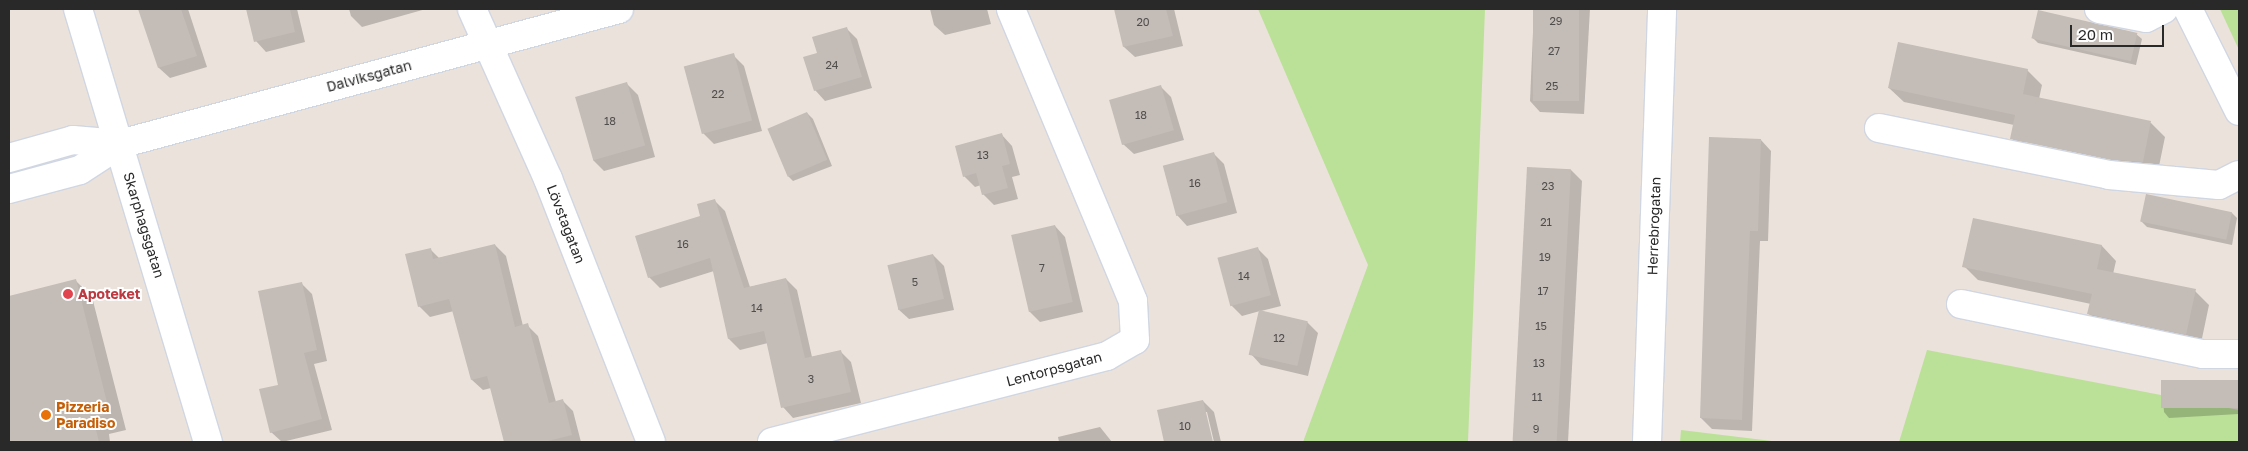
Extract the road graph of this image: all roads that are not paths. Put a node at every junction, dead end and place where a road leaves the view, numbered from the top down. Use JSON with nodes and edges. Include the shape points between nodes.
{"nodes":[{"id":1,"x":78,"y":9,"type":"edge"},
{"id":2,"x":472,"y":9,"type":"edge"},
{"id":3,"x":619,"y":9,"type":"edge"},
{"id":4,"x":1011,"y":9,"type":"edge"},
{"id":5,"x":1662,"y":9,"type":"edge"},
{"id":6,"x":2099,"y":9,"type":"edge"},
{"id":7,"x":2164,"y":9,"type":"edge"},
{"id":8,"x":2188,"y":9,"type":"edge"},
{"id":9,"x":488,"y":44,"type":"junction"},
{"id":10,"x":2239,"y":111,"type":"edge"},
{"id":11,"x":1879,"y":128,"type":"dead end"},
{"id":12,"x":120,"y":144,"type":"junction"},
{"id":13,"x":9,"y":158,"type":"edge"},
{"id":14,"x":2239,"y":175,"type":"edge"},
{"id":15,"x":9,"y":189,"type":"edge"},
{"id":16,"x":1961,"y":304,"type":"dead end"},
{"id":17,"x":2239,"y":354,"type":"edge"},
{"id":18,"x":208,"y":442,"type":"edge"},
{"id":19,"x":651,"y":442,"type":"edge"},
{"id":20,"x":772,"y":442,"type":"edge"},
{"id":21,"x":1647,"y":442,"type":"edge"}],
"edges":[{"from":1,"to":12,"type":"street","name":"Skarphagsgatan"},
{"from":2,"to":9,"type":"street","name":"Lövstagatan"},
{"from":3,"to":9,"type":"street","name":"Dalviksgatan"},
{"from":4,"to":20,"type":"street","name":"Lentorpsgatan","via":[[1133,301],[1135,340],[1107,356]]},
{"from":5,"to":21,"type":"street","name":"Herrebrogatan"},
{"from":6,"to":7,"type":"street","via":[[2146,18]]},
{"from":8,"to":10,"type":"street"},
{"from":9,"to":12,"type":"street","name":"Dalviksgatan"},
{"from":9,"to":19,"type":"street","name":"Lövstagatan","via":[[548,179]]},
{"from":11,"to":14,"type":"street","via":[[2109,175],[2219,186]]},
{"from":12,"to":13,"type":"street","name":"Dalviksgatan","via":[[73,140]]},
{"from":12,"to":15,"type":"street","name":"Dalviksgatan","via":[[80,170]]},
{"from":12,"to":18,"type":"street","name":"Skarphagsgatan"},
{"from":16,"to":17,"type":"street","via":[[2203,354]]}]}
